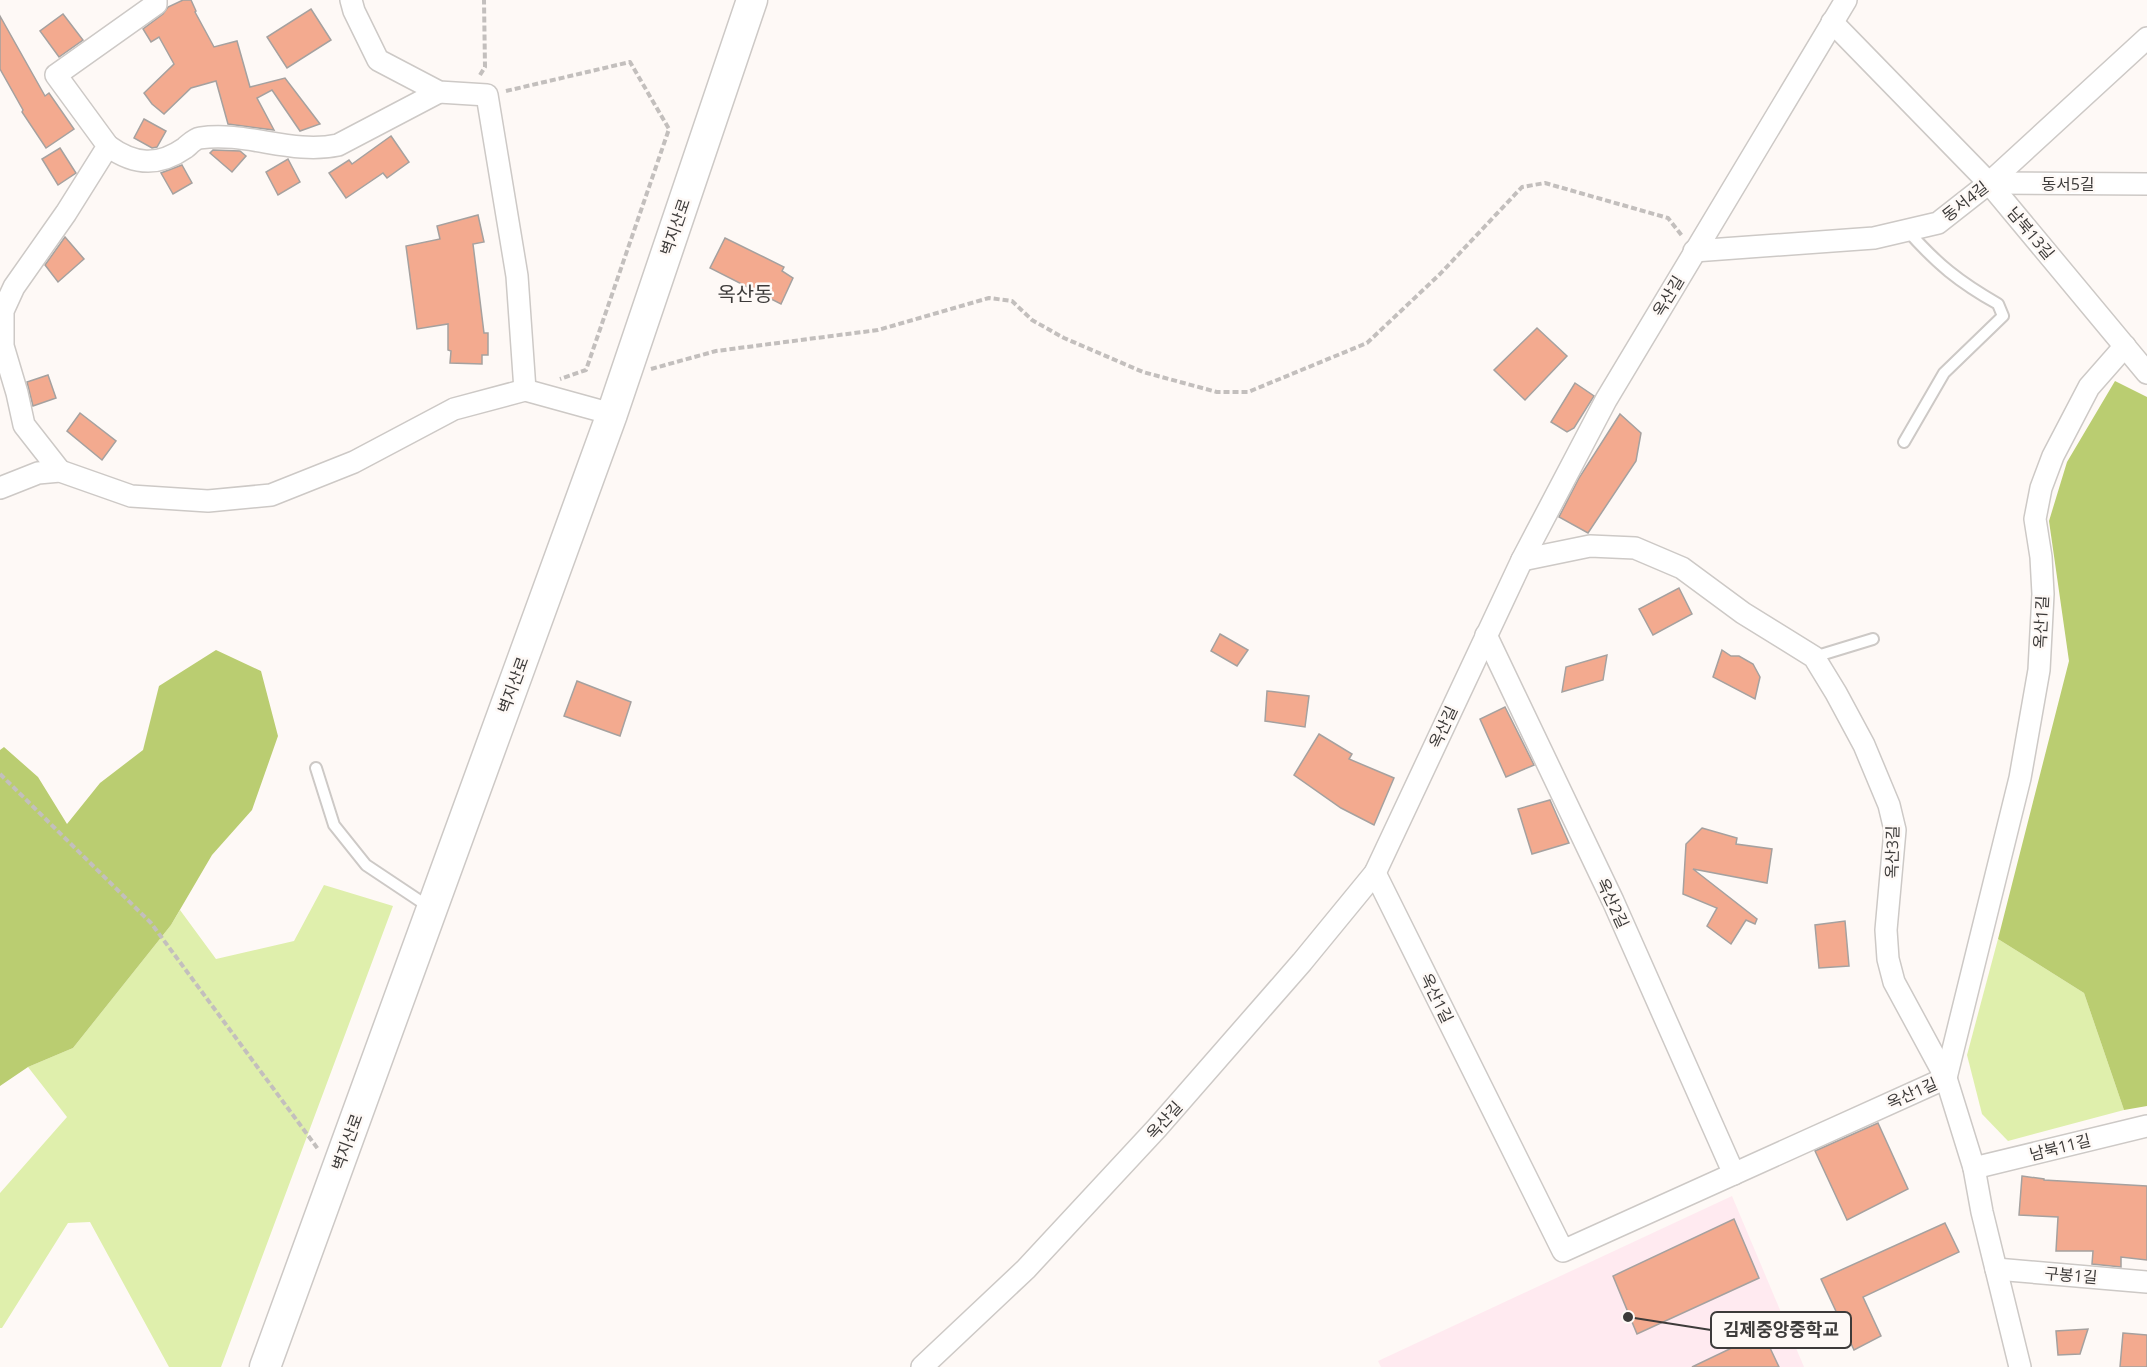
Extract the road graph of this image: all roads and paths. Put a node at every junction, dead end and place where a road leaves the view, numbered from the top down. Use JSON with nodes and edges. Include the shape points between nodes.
{"nodes":[{"id":1,"x":156,"y":0,"type":"edge"},
{"id":2,"x":351,"y":0,"type":"edge"},
{"id":3,"x":484,"y":0,"type":"edge"},
{"id":4,"x":752,"y":0,"type":"edge"},
{"id":5,"x":1846,"y":0,"type":"edge"},
{"id":6,"x":1832,"y":22,"type":"junction"},
{"id":7,"x":2147,"y":38,"type":"edge"},
{"id":8,"x":439,"y":92,"type":"junction"},
{"id":9,"x":478,"y":95,"type":"junction"},
{"id":10,"x":108,"y":146,"type":"junction"},
{"id":11,"x":1989,"y":183,"type":"junction"},
{"id":12,"x":2147,"y":184,"type":"edge"},
{"id":13,"x":1907,"y":230,"type":"junction"},
{"id":14,"x":1695,"y":252,"type":"junction"},
{"id":15,"x":2125,"y":346,"type":"junction"},
{"id":16,"x":1,"y":347,"type":"edge"},
{"id":17,"x":2147,"y":373,"type":"edge"},
{"id":18,"x":624,"y":377,"type":"junction"},
{"id":19,"x":525,"y":390,"type":"junction"},
{"id":20,"x":612,"y":414,"type":"junction"},
{"id":21,"x":1904,"y":442,"type":"dead end"},
{"id":22,"x":60,"y":471,"type":"junction"},
{"id":23,"x":0,"y":488,"type":"edge"},
{"id":24,"x":1522,"y":560,"type":"junction"},
{"id":25,"x":1486,"y":634,"type":"junction"},
{"id":26,"x":1873,"y":639,"type":"dead end"},
{"id":27,"x":1814,"y":657,"type":"junction"},
{"id":28,"x":316,"y":768,"type":"dead end"},
{"id":29,"x":0,"y":774,"type":"edge"},
{"id":30,"x":1375,"y":873,"type":"junction"},
{"id":31,"x":432,"y":909,"type":"junction"},
{"id":32,"x":1946,"y":1078,"type":"junction"},
{"id":33,"x":2147,"y":1126,"type":"edge"},
{"id":34,"x":1974,"y":1168,"type":"junction"},
{"id":35,"x":335,"y":1174,"type":"junction"},
{"id":36,"x":1734,"y":1174,"type":"junction"},
{"id":37,"x":1996,"y":1269,"type":"junction"},
{"id":38,"x":2147,"y":1282,"type":"edge"},
{"id":39,"x":265,"y":1367,"type":"edge"},
{"id":40,"x":922,"y":1367,"type":"edge"},
{"id":41,"x":2020,"y":1367,"type":"edge"}],
"edges":[{"from":1,"to":10,"type":"street","via":[[156,4],[56,75]]},
{"from":2,"to":8,"type":"street","via":[[378,60]]},
{"from":3,"to":9,"type":"path","via":[[485,67]]},
{"from":4,"to":18,"type":"street","name":"벽지산로"},
{"from":5,"to":6,"type":"street","name":"옥산길"},
{"from":6,"to":11,"type":"street","name":"남북13길"},
{"from":6,"to":14,"type":"street","name":"옥산길"},
{"from":7,"to":11,"type":"street","name":"동서4길"},
{"from":8,"to":9,"type":"street"},
{"from":8,"to":10,"type":"street","via":[[338,145],[324,148],[226,137],[197,138],[161,160],[146,163],[122,157]]},
{"from":9,"to":19,"type":"street","via":[[517,276]]},
{"from":9,"to":19,"type":"path","via":[[630,62],[669,129],[586,370]]},
{"from":10,"to":16,"type":"street","via":[[14,287],[3,311]]},
{"from":11,"to":12,"type":"street","name":"동서5길"},
{"from":11,"to":13,"type":"street","name":"동서4길","via":[[1938,223]]},
{"from":11,"to":15,"type":"street","name":"남북13길"},
{"from":13,"to":14,"type":"street","name":"동서4길","via":[[1874,238]]},
{"from":13,"to":21,"type":"lane","via":[[1934,260],[1969,288],[1998,304],[2003,316],[1944,373]]},
{"from":14,"to":18,"type":"path","via":[[1668,218],[1545,183],[1522,187],[1440,274],[1367,343],[1248,392],[1217,392],[1143,372],[1064,338],[1032,320],[1012,301],[989,298],[878,330],[716,351]]},
{"from":14,"to":24,"type":"street","name":"옥산길","via":[[1606,400]]},
{"from":15,"to":17,"type":"street","name":"남북13길"},
{"from":15,"to":32,"type":"street","name":"옥산1길","via":[[2089,387],[2041,488],[2035,519],[2043,594],[2039,670],[2020,778]]},
{"from":16,"to":22,"type":"street","via":[[24,425]]},
{"from":18,"to":20,"type":"street","name":"벽지산로"},
{"from":19,"to":20,"type":"street"},
{"from":19,"to":22,"type":"street","via":[[454,409],[354,462],[271,495],[208,501],[130,496]]},
{"from":20,"to":31,"type":"street","name":"벽지산로"},
{"from":22,"to":23,"type":"street","via":[[38,474]]},
{"from":24,"to":25,"type":"street","name":"옥산길"},
{"from":24,"to":27,"type":"street","name":"옥산3길","via":[[1590,546],[1635,548],[1682,568],[1743,613]]},
{"from":25,"to":30,"type":"street","name":"옥산길"},
{"from":25,"to":36,"type":"street","name":"옥산2길","via":[[1613,901]]},
{"from":26,"to":27,"type":"lane"},
{"from":27,"to":32,"type":"street","name":"옥산3길","via":[[1864,745],[1889,805],[1895,830],[1886,930],[1888,959],[1894,982]]},
{"from":28,"to":31,"type":"lane","via":[[334,825],[366,865]]},
{"from":29,"to":35,"type":"path","via":[[151,923]]},
{"from":30,"to":36,"type":"street","name":"옥산1길","via":[[1563,1251]]},
{"from":30,"to":40,"type":"street","name":"옥산길","via":[[1157,1128],[1026,1269]]},
{"from":31,"to":35,"type":"street","name":"벽지산로"},
{"from":32,"to":34,"type":"street","name":"옥산3길"},
{"from":32,"to":36,"type":"street","name":"옥산1길"},
{"from":33,"to":34,"type":"street","name":"남북11길"},
{"from":34,"to":37,"type":"street","name":"옥산3길"},
{"from":35,"to":39,"type":"street","name":"벽지산로"},
{"from":37,"to":38,"type":"street","name":"구봉1길"},
{"from":37,"to":41,"type":"street","name":"옥산3길"}]}
